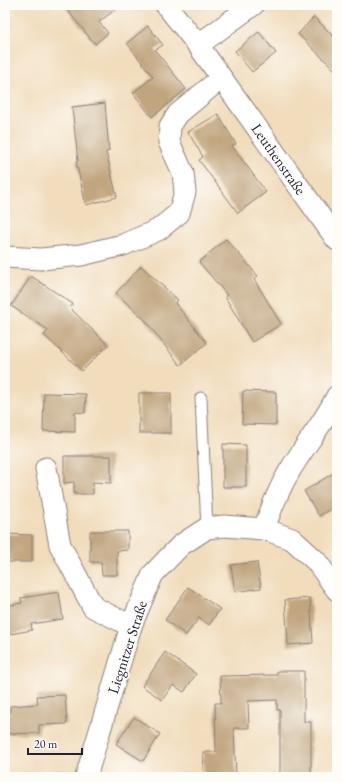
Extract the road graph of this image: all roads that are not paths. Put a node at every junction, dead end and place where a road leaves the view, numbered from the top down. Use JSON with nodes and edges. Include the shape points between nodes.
{"nodes":[{"id":1,"x":166,"y":5,"type":"edge"},
{"id":2,"x":253,"y":5,"type":"edge"},
{"id":3,"x":198,"y":45,"type":"junction"},
{"id":4,"x":221,"y":78,"type":"junction"},
{"id":5,"x":337,"y":240,"type":"edge"},
{"id":6,"x":5,"y":257,"type":"edge"},
{"id":7,"x":337,"y":396,"type":"edge"},
{"id":8,"x":201,"y":398,"type":"dead end"},
{"id":9,"x":46,"y":468,"type":"dead end"},
{"id":10,"x":207,"y":528,"type":"junction"},
{"id":11,"x":264,"y":529,"type":"junction"},
{"id":12,"x":337,"y":590,"type":"edge"},
{"id":13,"x":130,"y":626,"type":"junction"},
{"id":14,"x":86,"y":777,"type":"edge"}],
"edges":[{"from":1,"to":3,"type":"street","name":"Leuthenstraße"},
{"from":2,"to":3,"type":"street"},
{"from":3,"to":4,"type":"street","name":"Leuthenstraße"},
{"from":4,"to":5,"type":"street","name":"Leuthenstraße"},
{"from":4,"to":6,"type":"street","via":[[178,114],[170,126],[169,142],[183,172],[185,192],[180,213],[158,230],[123,245],[81,255],[41,259]]},
{"from":7,"to":11,"type":"street","via":[[289,472]]},
{"from":8,"to":10,"type":"lane"},
{"from":9,"to":13,"type":"street","via":[[60,545],[93,607]]},
{"from":10,"to":11,"type":"street","name":"Liegnitzer Straße","via":[[224,526]]},
{"from":10,"to":13,"type":"street","name":"Liegnitzer Straße","via":[[181,545],[153,574]]},
{"from":11,"to":12,"type":"street","name":"Liegnitzer Straße","via":[[292,539],[316,561]]},
{"from":13,"to":14,"type":"street","name":"Liegnitzer Straße"}]}
